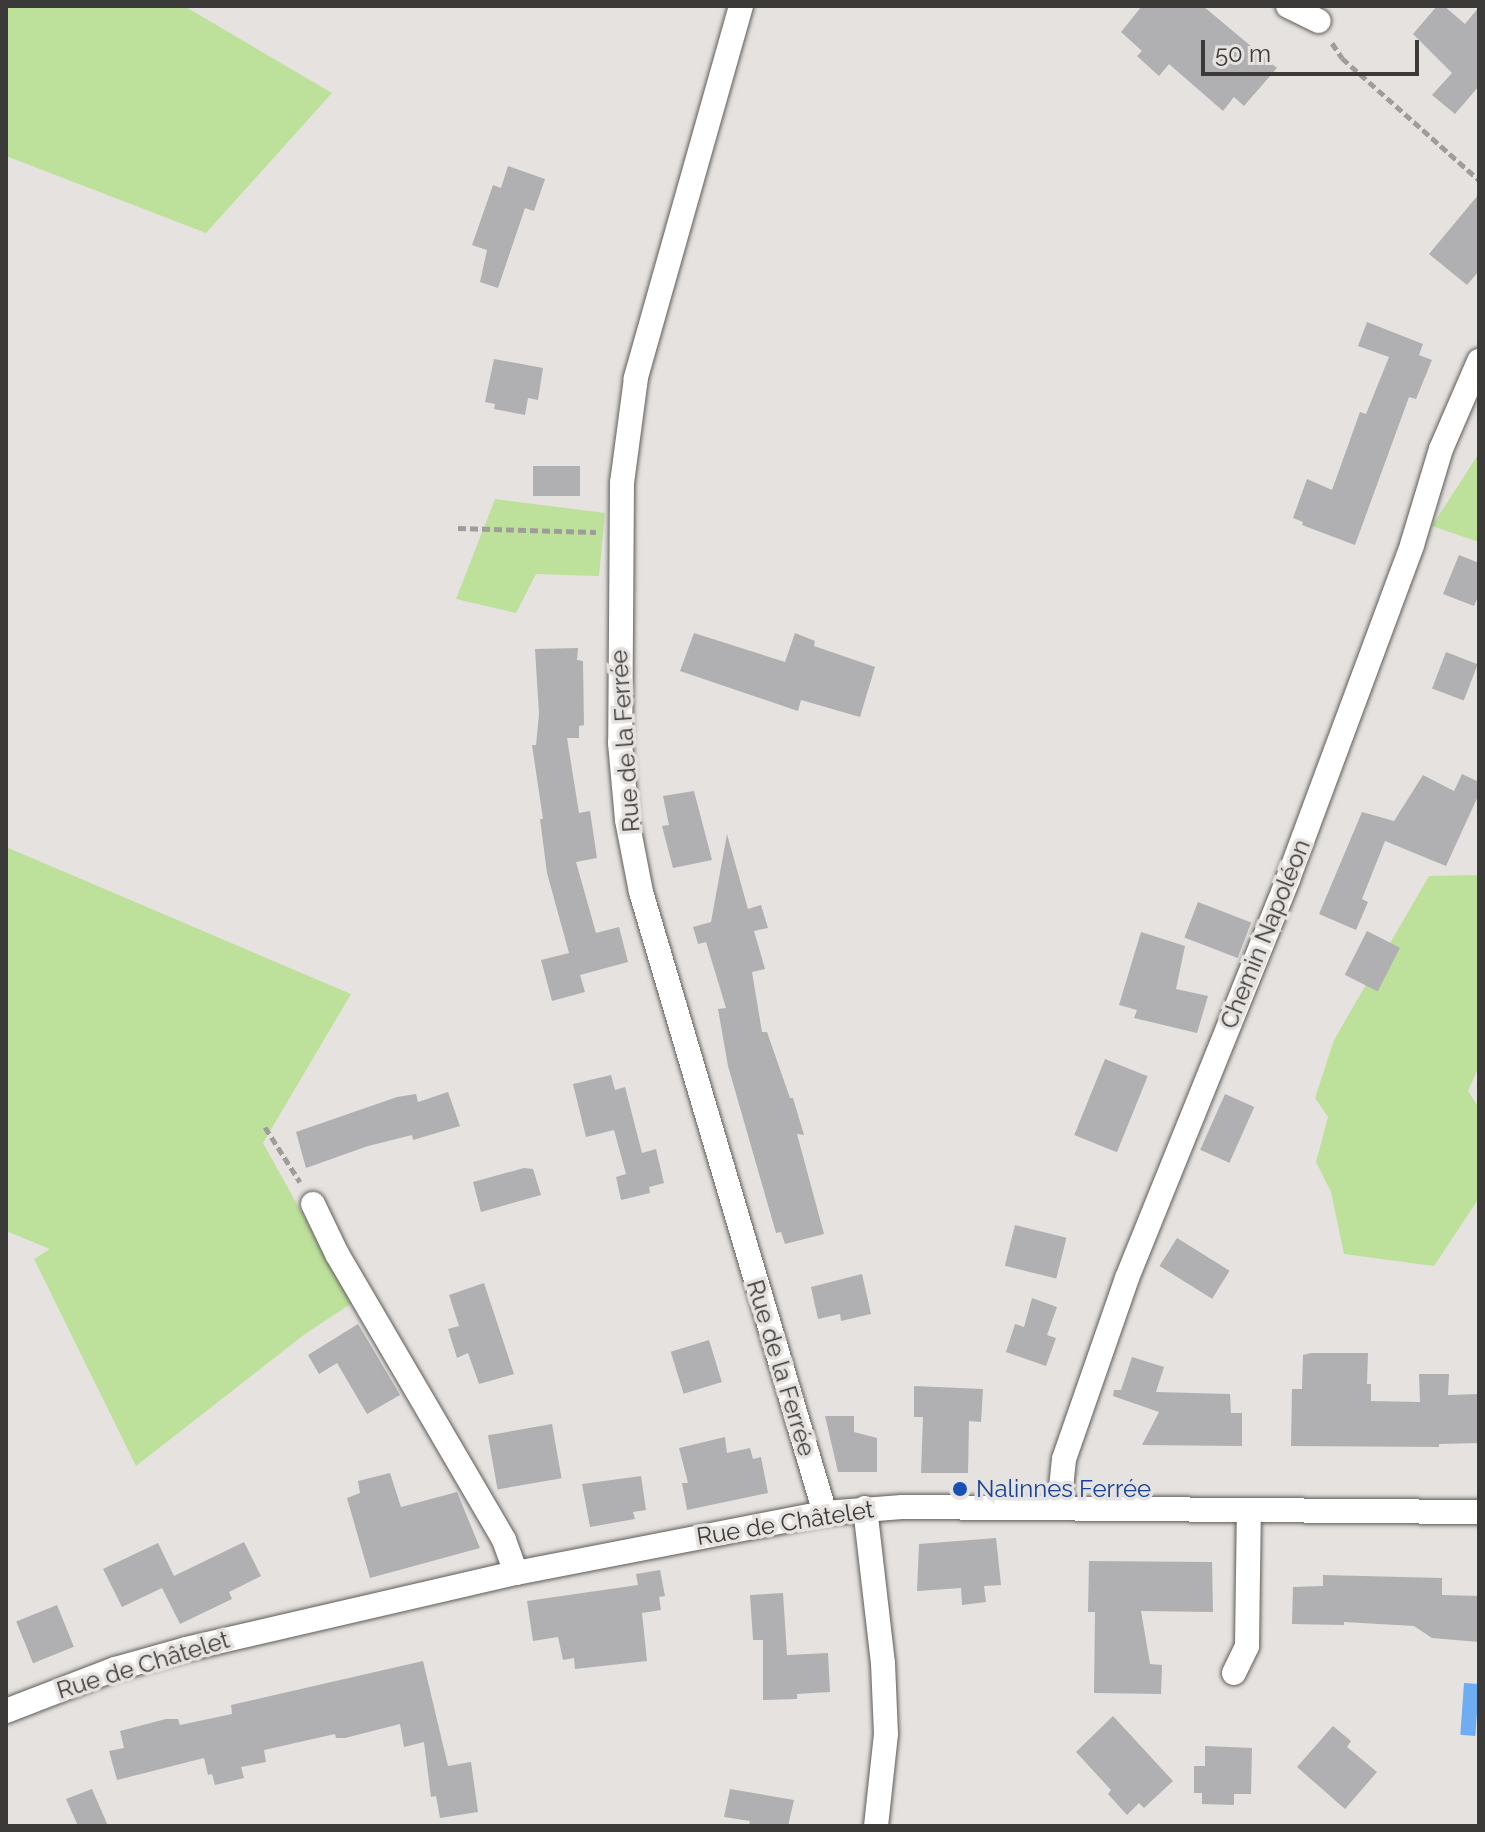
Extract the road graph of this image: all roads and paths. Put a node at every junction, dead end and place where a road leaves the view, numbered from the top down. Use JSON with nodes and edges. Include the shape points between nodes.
{"nodes":[{"id":1,"x":741,"y":6,"type":"edge"},
{"id":2,"x":1288,"y":6,"type":"edge"},
{"id":3,"x":1319,"y":21,"type":"joint"},
{"id":4,"x":1479,"y":180,"type":"edge"},
{"id":5,"x":1479,"y":361,"type":"edge"},
{"id":6,"x":458,"y":528,"type":"dead end"},
{"id":7,"x":621,"y":533,"type":"junction"},
{"id":8,"x":265,"y":1127,"type":"dead end"},
{"id":9,"x":313,"y":1204,"type":"joint"},
{"id":10,"x":865,"y":1508,"type":"junction"},
{"id":11,"x":1059,"y":1508,"type":"junction"},
{"id":12,"x":1249,"y":1510,"type":"junction"},
{"id":13,"x":1479,"y":1512,"type":"edge"},
{"id":14,"x":825,"y":1513,"type":"junction"},
{"id":15,"x":516,"y":1573,"type":"junction"},
{"id":16,"x":1234,"y":1673,"type":"dead end"},
{"id":17,"x":6,"y":1711,"type":"edge"},
{"id":18,"x":876,"y":1826,"type":"edge"}],
"edges":[{"from":1,"to":7,"type":"street","name":"Rue de la Ferrée","via":[[636,378]]},
{"from":2,"to":3,"type":"street"},
{"from":3,"to":4,"type":"path","via":[[1342,58]]},
{"from":5,"to":11,"type":"street","name":"Chemin Napoléon","via":[[1441,449],[1412,545],[1288,879],[1127,1278],[1064,1459]]},
{"from":6,"to":7,"type":"path"},
{"from":7,"to":14,"type":"street","name":"Rue de la Ferrée","via":[[620,743],[641,892]]},
{"from":8,"to":9,"type":"path"},
{"from":9,"to":15,"type":"street","via":[[504,1540]]},
{"from":10,"to":11,"type":"street","name":"Rue de Châtelet"},
{"from":10,"to":14,"type":"street","name":"Rue de Châtelet"},
{"from":10,"to":18,"type":"street","via":[[886,1734]]},
{"from":11,"to":12,"type":"street","name":"Rue de Châtelet"},
{"from":12,"to":13,"type":"street","name":"Rue de Châtelet"},
{"from":12,"to":16,"type":"street","via":[[1247,1646]]},
{"from":14,"to":15,"type":"street","name":"Rue de Châtelet"},
{"from":15,"to":17,"type":"street","name":"Rue de Châtelet","via":[[186,1649],[115,1669]]}]}
